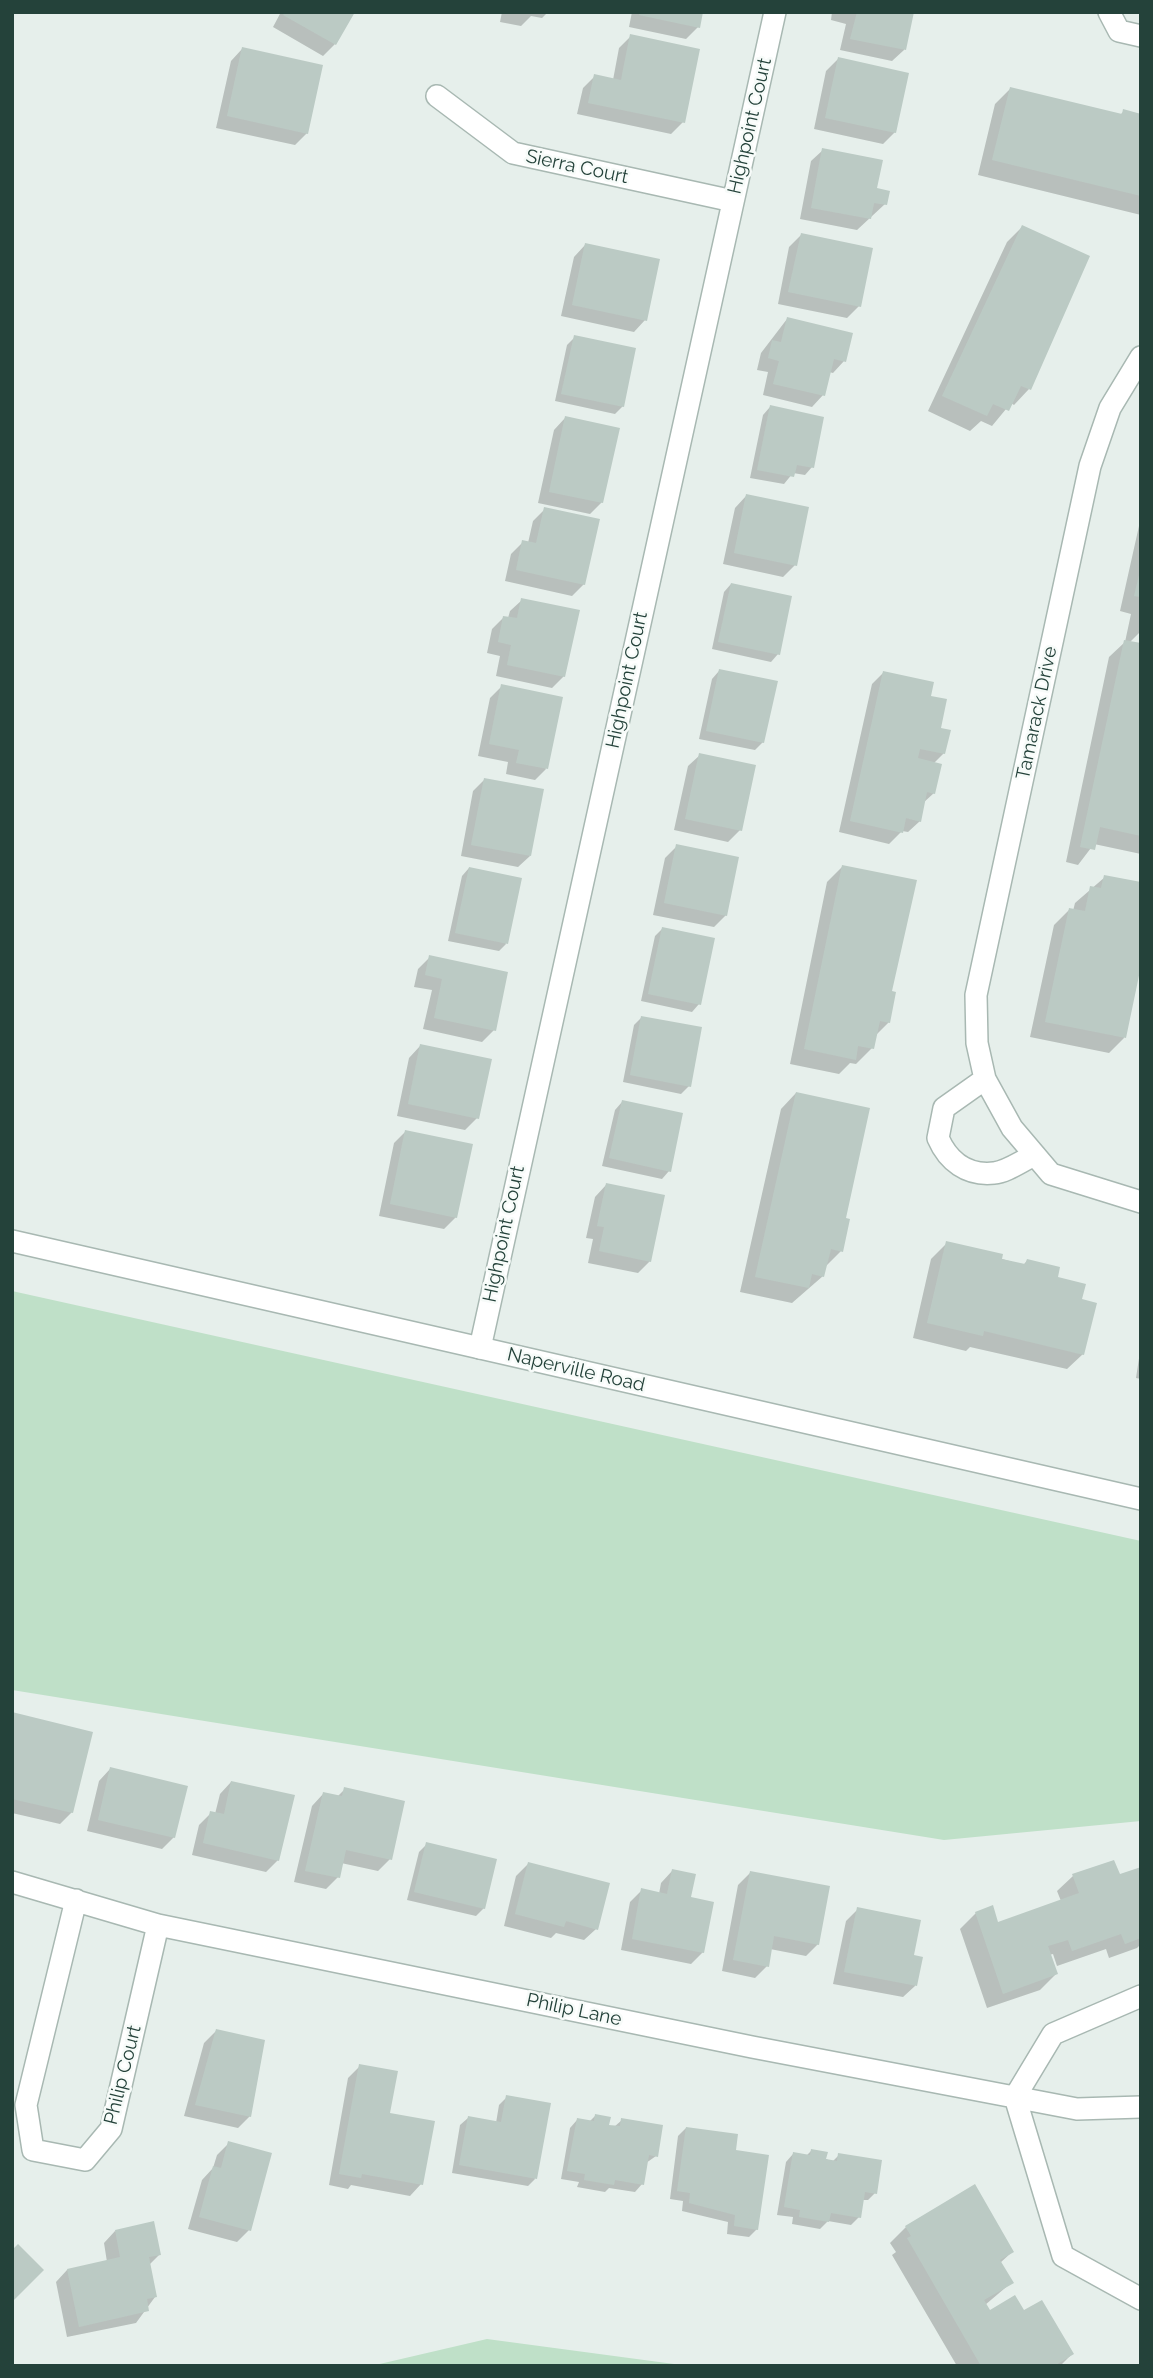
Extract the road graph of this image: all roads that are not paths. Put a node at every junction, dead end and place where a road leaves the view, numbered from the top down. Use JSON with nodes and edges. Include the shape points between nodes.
{"nodes":[{"id":1,"x":775,"y":12,"type":"edge"},
{"id":2,"x":1109,"y":12,"type":"edge"},
{"id":3,"x":1141,"y":36,"type":"edge"},
{"id":4,"x":437,"y":96,"type":"dead end"},
{"id":5,"x":733,"y":201,"type":"junction"},
{"id":6,"x":1141,"y":357,"type":"edge"},
{"id":7,"x":985,"y":1079,"type":"junction"},
{"id":8,"x":1035,"y":1155,"type":"junction"},
{"id":9,"x":1141,"y":1202,"type":"edge"},
{"id":10,"x":12,"y":1241,"type":"edge"},
{"id":11,"x":480,"y":1348,"type":"junction"},
{"id":12,"x":1141,"y":1499,"type":"edge"},
{"id":13,"x":12,"y":1882,"type":"edge"},
{"id":14,"x":76,"y":1900,"type":"junction"},
{"id":15,"x":158,"y":1925,"type":"junction"},
{"id":16,"x":1141,"y":1996,"type":"edge"},
{"id":17,"x":1015,"y":2097,"type":"junction"},
{"id":18,"x":1141,"y":2107,"type":"edge"},
{"id":19,"x":1141,"y":2299,"type":"edge"}],
"edges":[{"from":1,"to":5,"type":"street","name":"Highpoint Court"},
{"from":2,"to":3,"type":"street","via":[[1119,31]]},
{"from":4,"to":5,"type":"street","name":"Sierra Court","via":[[513,153]]},
{"from":5,"to":11,"type":"street","name":"Highpoint Court"},
{"from":6,"to":7,"type":"street","name":"Tamarack Drive","via":[[1110,408],[1090,466],[976,995],[977,1043]]},
{"from":7,"to":8,"type":"street","name":"Tamarack Drive","via":[[1012,1128]]},
{"from":7,"to":8,"type":"street","via":[[944,1108],[938,1138],[950,1161],[970,1170],[995,1173]]},
{"from":8,"to":9,"type":"street","name":"Tamarack Drive","via":[[1051,1174]]},
{"from":10,"to":11,"type":"street","name":"Naperville Road"},
{"from":11,"to":12,"type":"street","name":"Naperville Road"},
{"from":13,"to":14,"type":"street","name":"Philip Lane"},
{"from":14,"to":15,"type":"street","name":"Philip Lane"},
{"from":14,"to":15,"type":"street","name":"Philip Court","via":[[26,2105],[33,2150],[85,2160],[111,2129]]},
{"from":15,"to":17,"type":"street","name":"Philip Lane"},
{"from":16,"to":17,"type":"street","via":[[1053,2034]]},
{"from":17,"to":18,"type":"street","name":"Philip Lane","via":[[1077,2109]]},
{"from":17,"to":19,"type":"street","via":[[1063,2256]]}]}
